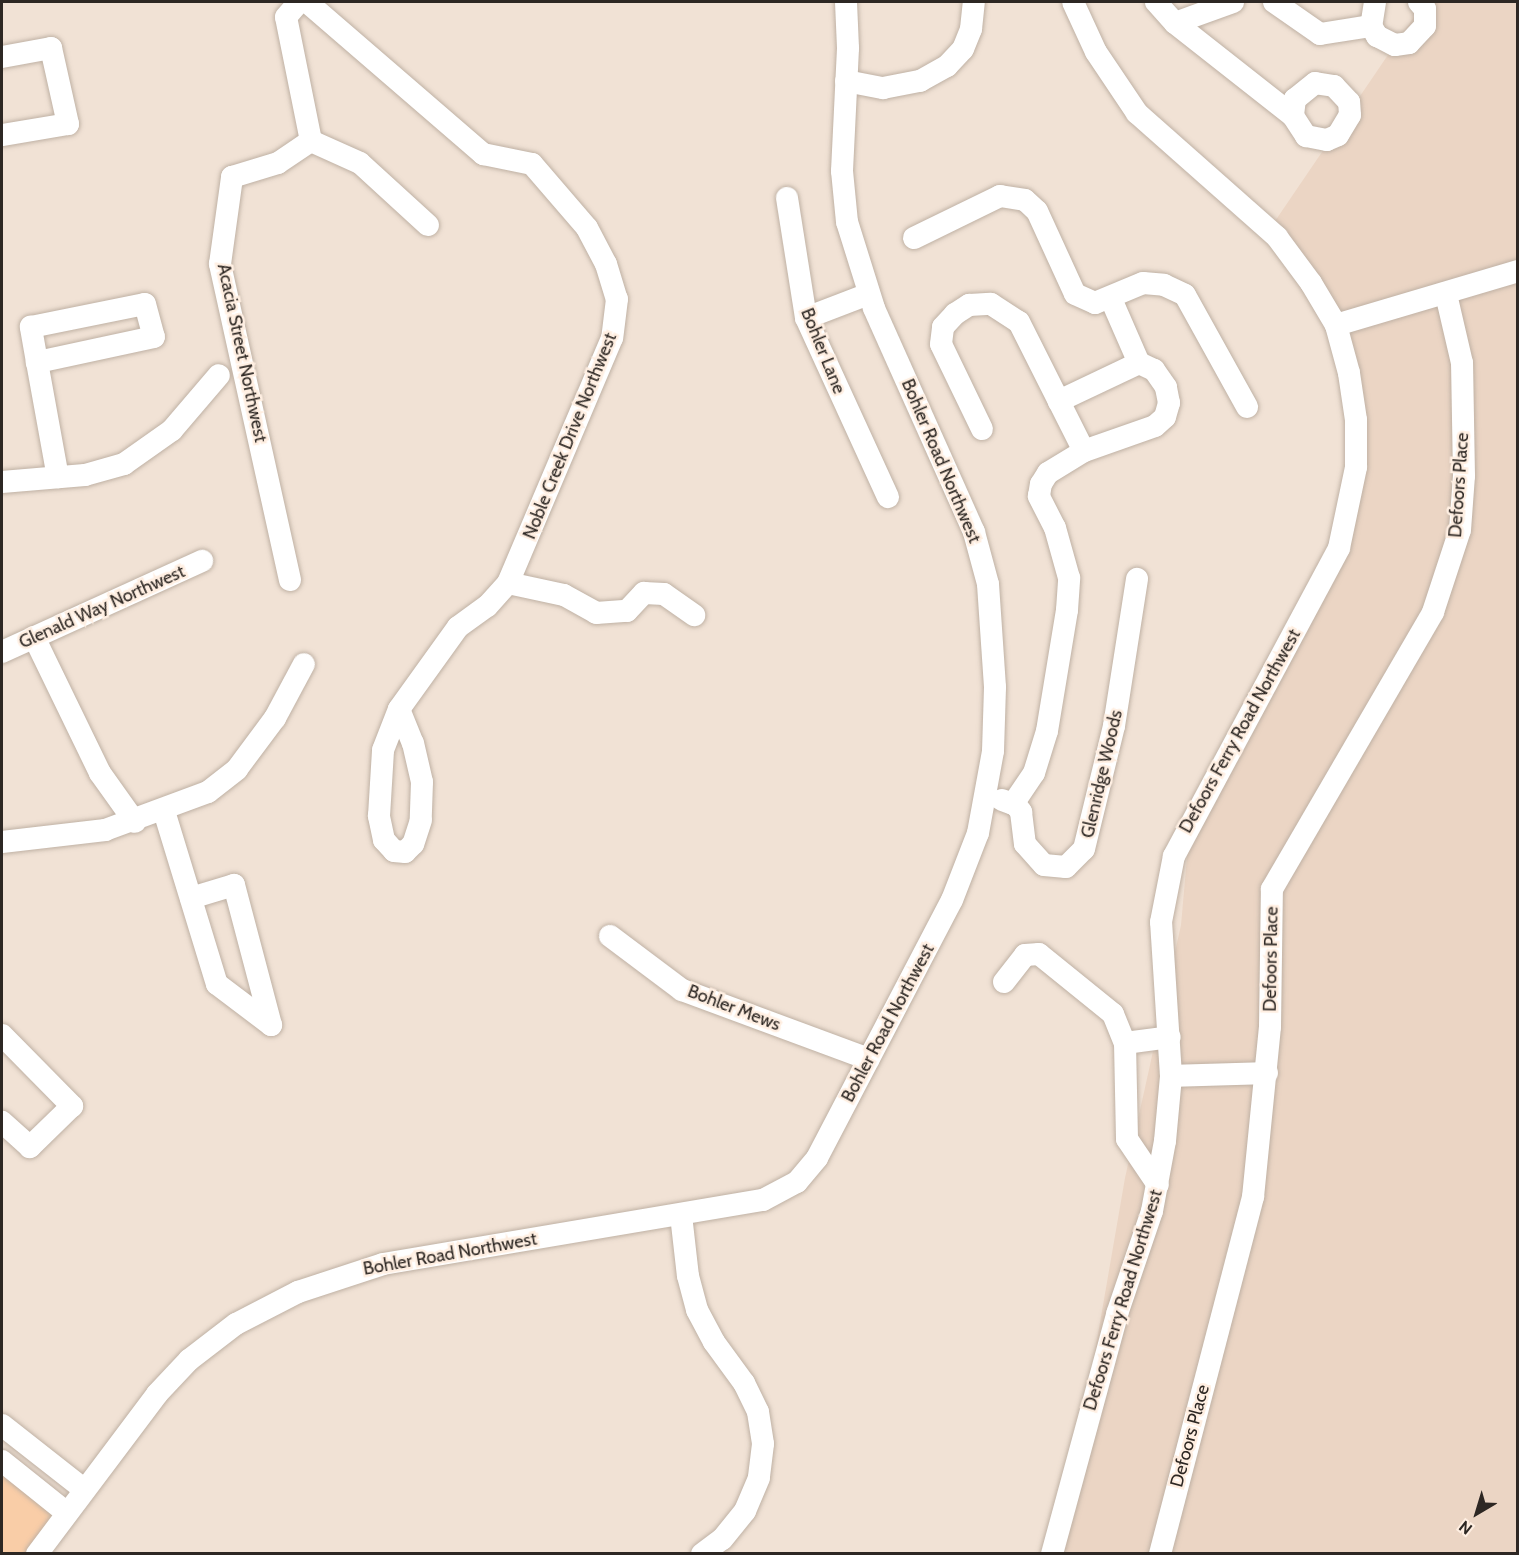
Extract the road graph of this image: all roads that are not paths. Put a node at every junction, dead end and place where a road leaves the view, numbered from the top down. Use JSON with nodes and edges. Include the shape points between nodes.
{"nodes":[{"id":1,"x":299,"y":2,"type":"edge"},
{"id":2,"x":307,"y":2,"type":"edge"},
{"id":3,"x":846,"y":2,"type":"edge"},
{"id":4,"x":974,"y":2,"type":"edge"},
{"id":5,"x":1073,"y":2,"type":"edge"},
{"id":6,"x":1156,"y":2,"type":"edge"},
{"id":7,"x":1233,"y":2,"type":"edge"},
{"id":8,"x":1274,"y":2,"type":"edge"},
{"id":9,"x":1375,"y":2,"type":"edge"},
{"id":10,"x":1419,"y":2,"type":"edge"},
{"id":11,"x":1175,"y":23,"type":"junction"},
{"id":12,"x":1371,"y":26,"type":"junction"},
{"id":13,"x":2,"y":57,"type":"edge"},
{"id":14,"x":846,"y":81,"type":"junction"},
{"id":15,"x":1293,"y":116,"type":"dead end"},
{"id":16,"x":2,"y":135,"type":"edge"},
{"id":17,"x":311,"y":141,"type":"junction"},
{"id":18,"x":786,"y":198,"type":"dead end"},
{"id":19,"x":428,"y":225,"type":"dead end"},
{"id":20,"x":914,"y":238,"type":"dead end"},
{"id":21,"x":1518,"y":271,"type":"edge"},
{"id":22,"x":869,"y":294,"type":"junction"},
{"id":23,"x":1446,"y":294,"type":"junction"},
{"id":24,"x":1111,"y":299,"type":"junction"},
{"id":25,"x":806,"y":318,"type":"junction"},
{"id":26,"x":1336,"y":324,"type":"junction"},
{"id":27,"x":37,"y":362,"type":"junction"},
{"id":28,"x":1139,"y":363,"type":"junction"},
{"id":29,"x":219,"y":375,"type":"dead end"},
{"id":30,"x":1059,"y":401,"type":"junction"},
{"id":31,"x":1247,"y":407,"type":"dead end"},
{"id":32,"x":982,"y":429,"type":"dead end"},
{"id":33,"x":1084,"y":451,"type":"junction"},
{"id":34,"x":58,"y":477,"type":"junction"},
{"id":35,"x":2,"y":482,"type":"edge"},
{"id":36,"x":888,"y":497,"type":"dead end"},
{"id":37,"x":202,"y":561,"type":"dead end"},
{"id":38,"x":1137,"y":579,"type":"dead end"},
{"id":39,"x":291,"y":580,"type":"dead end"},
{"id":40,"x":508,"y":584,"type":"junction"},
{"id":41,"x":694,"y":615,"type":"dead end"},
{"id":42,"x":34,"y":637,"type":"junction"},
{"id":43,"x":2,"y":652,"type":"edge"},
{"id":44,"x":304,"y":664,"type":"dead end"},
{"id":45,"x":399,"y":709,"type":"junction"},
{"id":46,"x":987,"y":796,"type":"junction"},
{"id":47,"x":1013,"y":804,"type":"junction"},
{"id":48,"x":164,"y":811,"type":"junction"},
{"id":49,"x":135,"y":822,"type":"junction"},
{"id":50,"x":2,"y":842,"type":"edge"},
{"id":51,"x":190,"y":898,"type":"junction"},
{"id":52,"x":610,"y":936,"type":"dead end"},
{"id":53,"x":1004,"y":982,"type":"dead end"},
{"id":54,"x":2,"y":1035,"type":"edge"},
{"id":55,"x":1170,"y":1037,"type":"junction"},
{"id":56,"x":1125,"y":1043,"type":"junction"},
{"id":57,"x":869,"y":1059,"type":"junction"},
{"id":58,"x":1267,"y":1073,"type":"junction"},
{"id":59,"x":1171,"y":1076,"type":"junction"},
{"id":60,"x":2,"y":1122,"type":"edge"},
{"id":61,"x":1158,"y":1185,"type":"junction"},
{"id":62,"x":681,"y":1215,"type":"junction"},
{"id":63,"x":2,"y":1425,"type":"edge"},
{"id":64,"x":2,"y":1461,"type":"edge"},
{"id":65,"x":85,"y":1490,"type":"junction"},
{"id":66,"x":67,"y":1513,"type":"junction"},
{"id":67,"x":37,"y":1554,"type":"edge"},
{"id":68,"x":702,"y":1554,"type":"edge"},
{"id":69,"x":1052,"y":1554,"type":"edge"},
{"id":70,"x":1160,"y":1554,"type":"edge"}],
"edges":[{"from":1,"to":17,"type":"street","via":[[286,17]]},
{"from":2,"to":40,"type":"street","name":"Noble Creek Drive Northwest","via":[[483,154],[532,164],[587,228],[606,264],[617,299],[612,338]]},
{"from":3,"to":14,"type":"street","name":"Bohler Road Northwest"},
{"from":4,"to":14,"type":"street","via":[[971,29],[963,49],[947,66],[920,81],[883,88]]},
{"from":5,"to":26,"type":"street","name":"Defoors Ferry Road Northwest","via":[[1096,52],[1131,106],[1155,132],[1277,237]]},
{"from":6,"to":11,"type":"street"},
{"from":7,"to":11,"type":"street"},
{"from":8,"to":12,"type":"street","via":[[1320,34]]},
{"from":9,"to":12,"type":"street"},
{"from":10,"to":12,"type":"street","via":[[1425,9],[1425,26],[1409,43],[1395,45],[1377,36]]},
{"from":11,"to":15,"type":"street"},
{"from":13,"to":16,"type":"street","via":[[51,48],[68,124]]},
{"from":14,"to":22,"type":"street","name":"Bohler Road Northwest","via":[[843,195]]},
{"from":17,"to":19,"type":"street","via":[[360,163]]},
{"from":17,"to":39,"type":"street","name":"Acacia Street Northwest","via":[[278,163],[232,177],[220,264]]},
{"from":18,"to":25,"type":"street","name":"Bohler Lane"},
{"from":20,"to":24,"type":"street","via":[[1000,196],[1025,200],[1037,211],[1075,294],[1095,303]]},
{"from":21,"to":23,"type":"street"},
{"from":22,"to":25,"type":"street"},
{"from":22,"to":46,"type":"street","name":"Bohler Road Northwest","via":[[974,532],[988,584],[996,687]]},
{"from":23,"to":26,"type":"street"},
{"from":23,"to":58,"type":"street","name":"Defoors Place","via":[[1462,363],[1464,476],[1460,530],[1433,612],[1272,889]]},
{"from":24,"to":28,"type":"street"},
{"from":24,"to":31,"type":"street","via":[[1143,283],[1164,285],[1185,295]]},
{"from":25,"to":36,"type":"street","name":"Bohler Lane"},
{"from":26,"to":55,"type":"street","name":"Defoors Ferry Road Northwest","via":[[1356,420],[1356,467],[1349,513],[1339,548],[1174,856],[1161,922]]},
{"from":27,"to":27,"type":"street","via":[[31,327],[145,304],[154,337]]},
{"from":27,"to":34,"type":"street"},
{"from":28,"to":30,"type":"street"},
{"from":28,"to":33,"type":"street","via":[[1154,370],[1166,387],[1169,404],[1165,417],[1155,426]]},
{"from":29,"to":34,"type":"street","name":"Acacia Street Northwest","via":[[172,430],[145,453],[105,471]]},
{"from":30,"to":32,"type":"street","via":[[1019,322],[991,304],[969,305],[944,327],[941,344]]},
{"from":30,"to":33,"type":"street"},
{"from":33,"to":47,"type":"street","via":[[1048,473],[1041,484],[1039,496],[1055,528],[1069,578],[1067,610],[1047,731],[1034,773]]},
{"from":34,"to":35,"type":"street","name":"Acacia Street Northwest"},
{"from":37,"to":42,"type":"street","name":"Glenald Way Northwest"},
{"from":38,"to":47,"type":"street","name":"Glenridge Woods","via":[[1114,726],[1090,833],[1078,859],[1056,868],[1035,858],[1024,844],[1023,818]]},
{"from":40,"to":41,"type":"street","via":[[564,595],[596,613],[627,611],[644,593],[664,594]]},
{"from":40,"to":45,"type":"street","via":[[458,627]]},
{"from":42,"to":43,"type":"street","name":"Glenald Way Northwest"},
{"from":42,"to":49,"type":"street","via":[[100,773]]},
{"from":44,"to":48,"type":"street","via":[[275,718],[237,770],[208,792]]},
{"from":45,"to":45,"type":"street","via":[[413,743],[422,782],[421,820],[414,844],[405,852],[394,851],[384,840],[379,816],[383,750]]},
{"from":46,"to":47,"type":"street"},
{"from":46,"to":57,"type":"street","name":"Bohler Road Northwest","via":[[978,833],[952,900]]},
{"from":48,"to":49,"type":"street"},
{"from":48,"to":51,"type":"street"},
{"from":49,"to":50,"type":"street","via":[[75,836]]},
{"from":51,"to":51,"type":"street","via":[[217,984],[271,1025],[234,885]]},
{"from":52,"to":57,"type":"street","name":"Bohler Mews","via":[[682,990]]},
{"from":53,"to":56,"type":"street","via":[[1025,955],[1039,954],[1113,1014]]},
{"from":54,"to":60,"type":"street","via":[[72,1106],[30,1147]]},
{"from":55,"to":56,"type":"street"},
{"from":55,"to":59,"type":"street","name":"Defoors Ferry Road Northwest"},
{"from":56,"to":61,"type":"street","via":[[1126,1139]]},
{"from":57,"to":62,"type":"street","name":"Bohler Road Northwest","via":[[817,1158],[797,1182],[763,1200]]},
{"from":58,"to":59,"type":"street"},
{"from":58,"to":70,"type":"street","name":"Defoors Place","via":[[1253,1197]]},
{"from":59,"to":61,"type":"street","name":"Defoors Ferry Road Northwest"},
{"from":61,"to":69,"type":"street","name":"Defoors Ferry Road Northwest","via":[[1117,1314]]},
{"from":62,"to":65,"type":"street","name":"Bohler Road Northwest","via":[[383,1264],[298,1292],[236,1324],[189,1360],[157,1394]]},
{"from":62,"to":68,"type":"street","via":[[688,1276],[697,1310],[714,1342],[744,1383],[758,1412],[763,1444],[759,1478],[745,1511],[722,1539]]},
{"from":63,"to":65,"type":"street","via":[[21,1444]]},
{"from":64,"to":66,"type":"street"},
{"from":65,"to":66,"type":"street","name":"Bohler Road Northwest"},
{"from":66,"to":67,"type":"street","name":"Bohler Road Northwest"}]}
